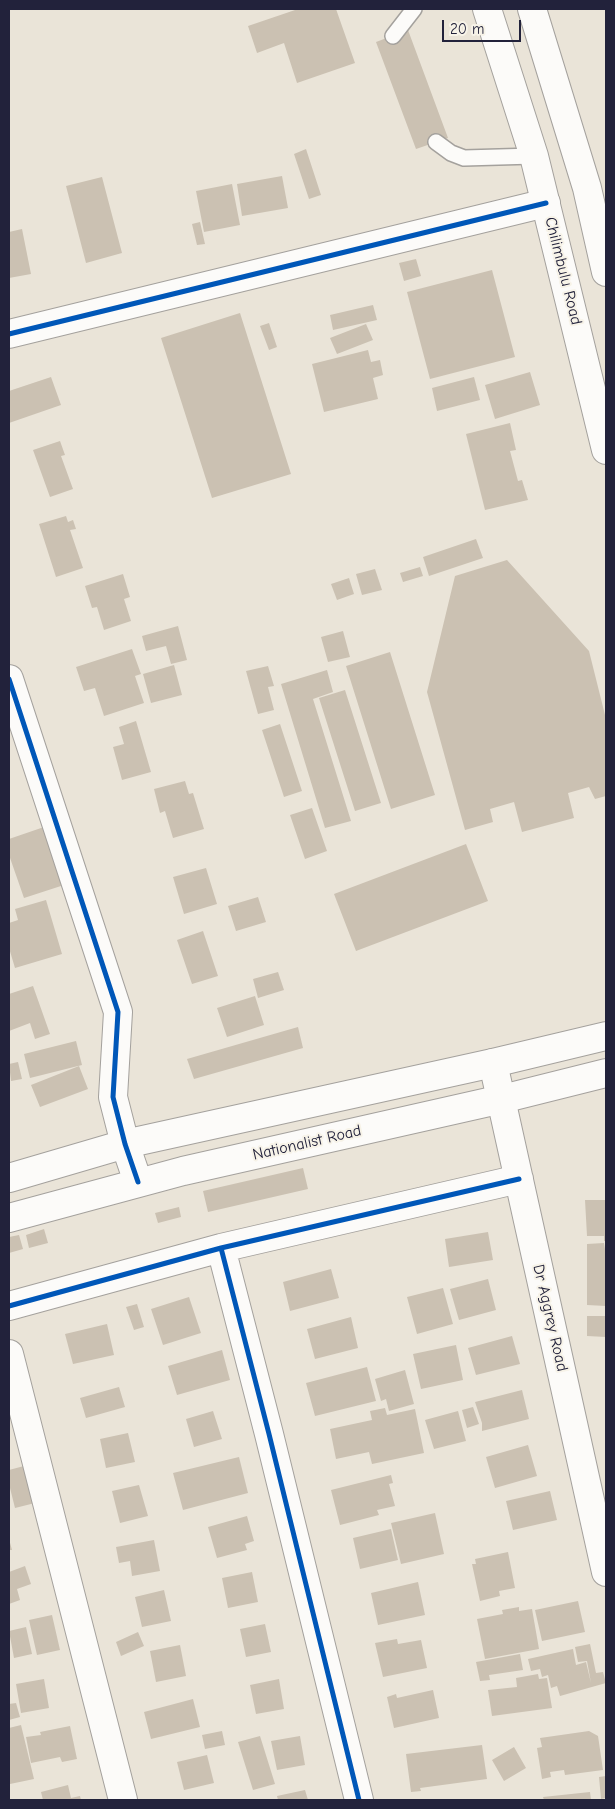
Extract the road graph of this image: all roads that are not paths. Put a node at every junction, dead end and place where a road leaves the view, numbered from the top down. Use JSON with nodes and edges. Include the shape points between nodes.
{"nodes":[{"id":1,"x":414,"y":9,"type":"edge"},
{"id":2,"x":487,"y":9,"type":"edge"},
{"id":3,"x":532,"y":9,"type":"edge"},
{"id":4,"x":393,"y":36,"type":"dead end"},
{"id":5,"x":436,"y":142,"type":"dead end"},
{"id":6,"x":534,"y":156,"type":"junction"},
{"id":7,"x":546,"y":203,"type":"junction"},
{"id":8,"x":606,"y":272,"type":"edge"},
{"id":9,"x":9,"y":334,"type":"edge"},
{"id":10,"x":606,"y":450,"type":"edge"},
{"id":11,"x":9,"y":679,"type":"edge"},
{"id":12,"x":606,"y":1036,"type":"edge"},
{"id":13,"x":493,"y":1064,"type":"junction"},
{"id":14,"x":606,"y":1073,"type":"edge"},
{"id":15,"x":502,"y":1099,"type":"junction"},
{"id":16,"x":125,"y":1144,"type":"junction"},
{"id":17,"x":9,"y":1178,"type":"edge"},
{"id":18,"x":519,"y":1180,"type":"junction"},
{"id":19,"x":138,"y":1182,"type":"junction"},
{"id":20,"x":9,"y":1218,"type":"edge"},
{"id":21,"x":221,"y":1248,"type":"junction"},
{"id":22,"x":9,"y":1306,"type":"edge"},
{"id":23,"x":9,"y":1354,"type":"edge"},
{"id":24,"x":606,"y":1572,"type":"edge"},
{"id":25,"x":123,"y":1800,"type":"edge"},
{"id":26,"x":359,"y":1800,"type":"edge"}],
"edges":[{"from":1,"to":4,"type":"lane"},
{"from":2,"to":6,"type":"street","name":"Chilimbulu Road"},
{"from":3,"to":8,"type":"street","via":[[586,188]]},
{"from":5,"to":6,"type":"lane","via":[[464,158]]},
{"from":6,"to":7,"type":"street","name":"Chilimbulu Road"},
{"from":7,"to":9,"type":"street"},
{"from":7,"to":10,"type":"street","name":"Chilimbulu Road"},
{"from":11,"to":16,"type":"street","via":[[118,1012],[113,1097]]},
{"from":12,"to":13,"type":"street"},
{"from":13,"to":15,"type":"street","name":"Dr Aggrey Road"},
{"from":13,"to":16,"type":"street"},
{"from":14,"to":15,"type":"street","name":"Nationalist Road"},
{"from":15,"to":18,"type":"street","name":"Dr Aggrey Road"},
{"from":15,"to":19,"type":"street","name":"Nationalist Road"},
{"from":16,"to":17,"type":"street"},
{"from":16,"to":19,"type":"street"},
{"from":18,"to":21,"type":"street"},
{"from":18,"to":24,"type":"street","name":"Dr Aggrey Road"},
{"from":19,"to":20,"type":"street","name":"Nationalist Road"},
{"from":21,"to":22,"type":"street"},
{"from":21,"to":26,"type":"street"},
{"from":23,"to":25,"type":"street"}]}
